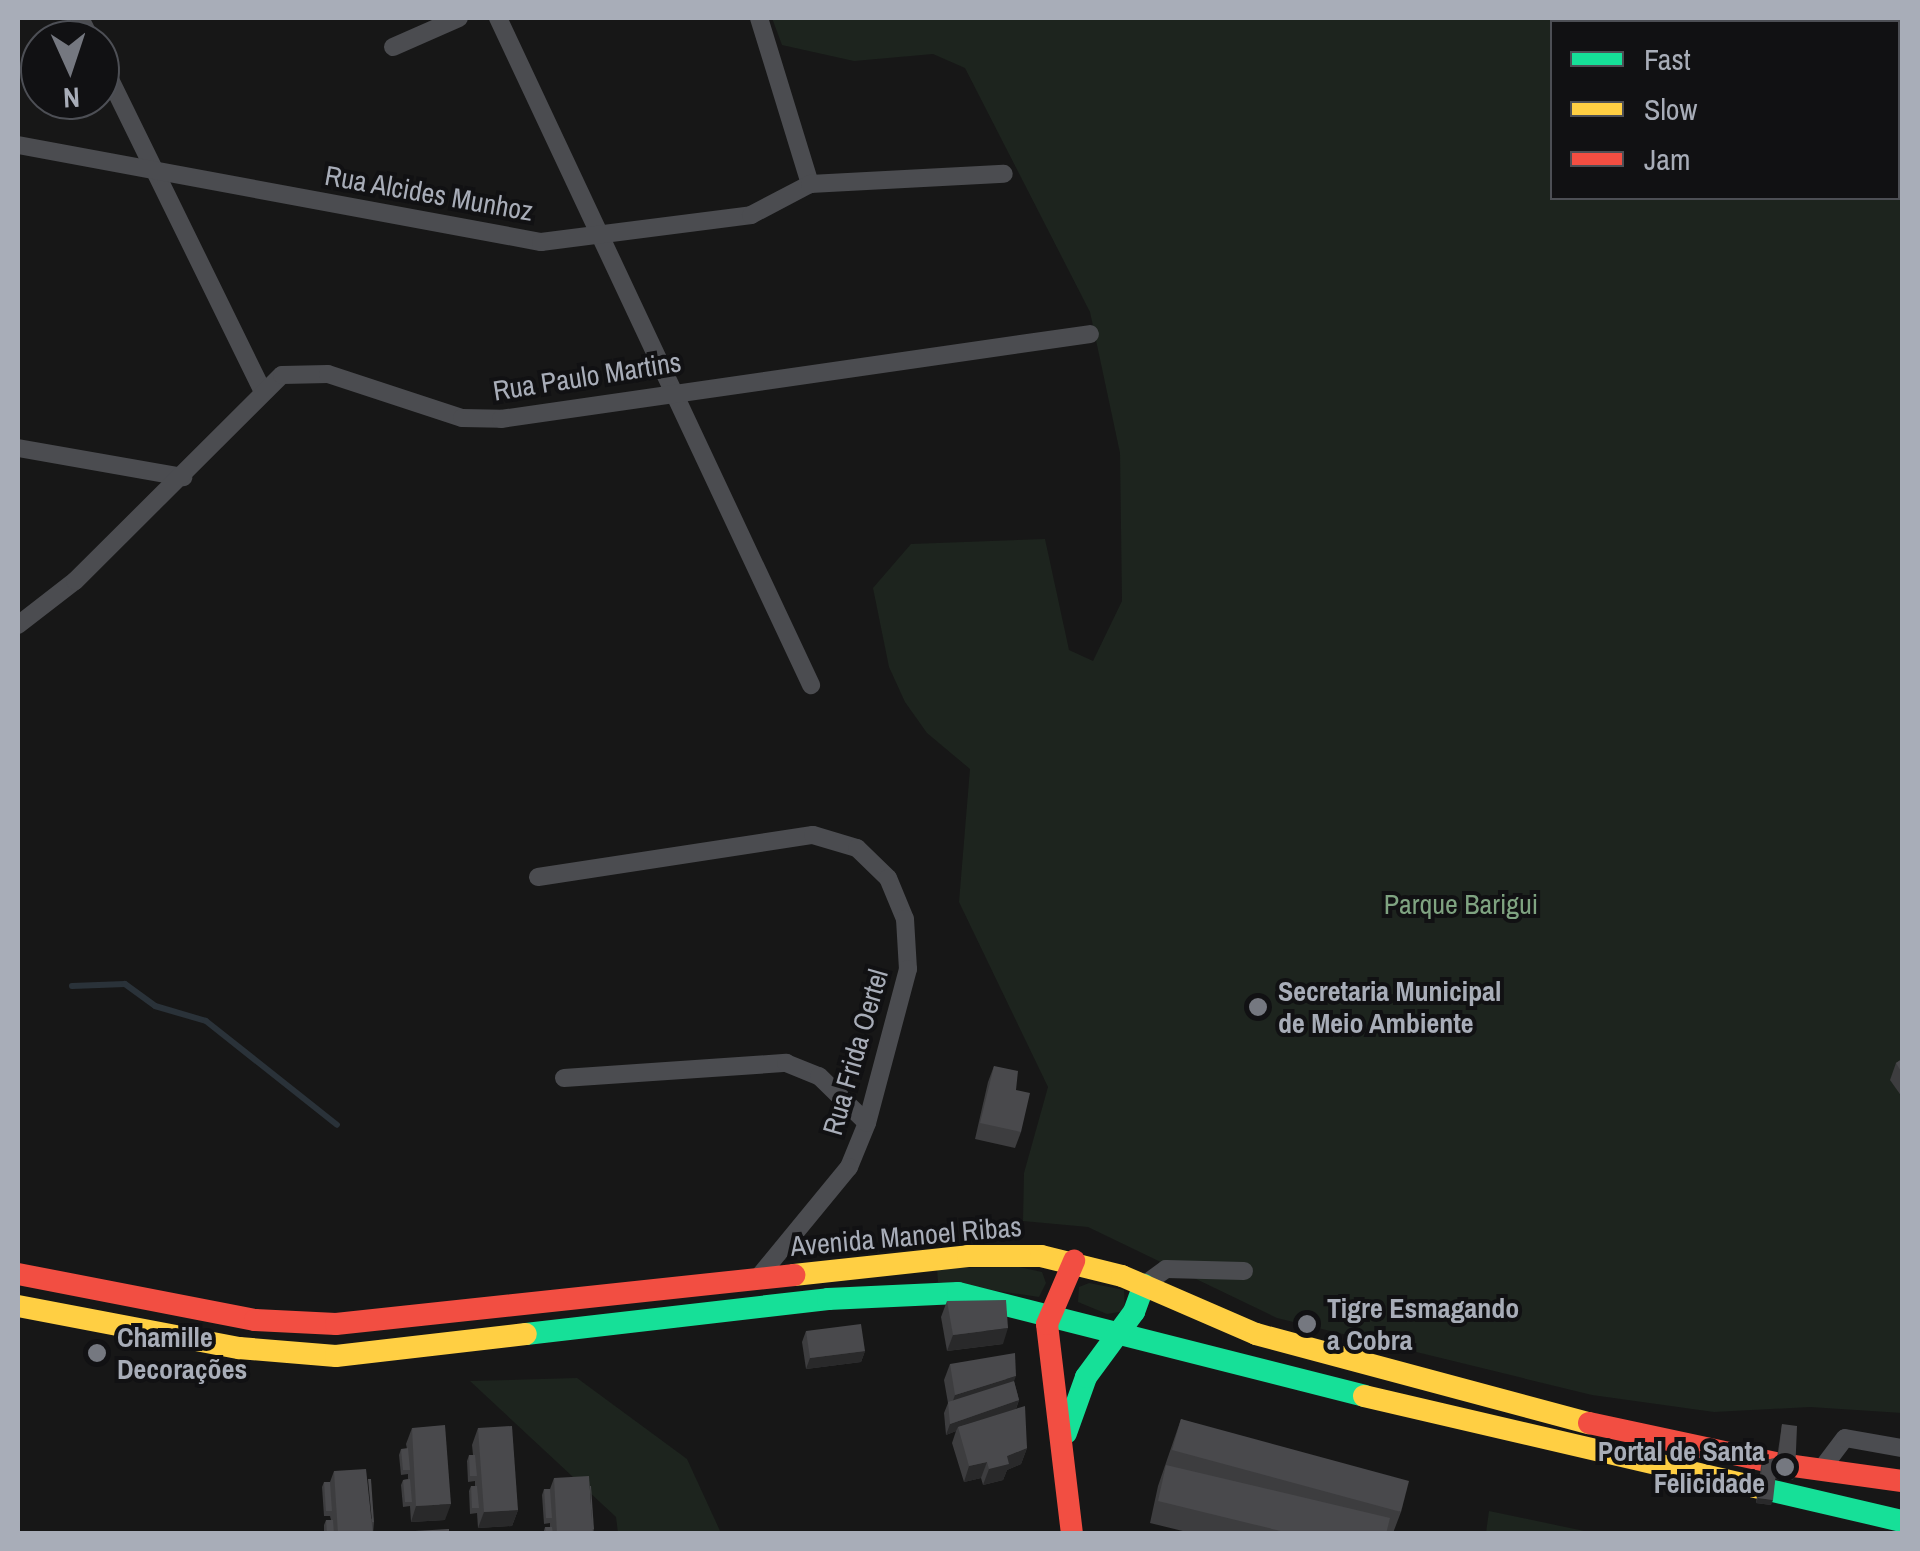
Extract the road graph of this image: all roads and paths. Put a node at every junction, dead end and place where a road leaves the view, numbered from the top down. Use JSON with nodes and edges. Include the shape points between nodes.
{"nodes":[{"id":1,"x":460,"y":18,"type":"edge"},
{"id":2,"x":498,"y":18,"type":"edge"},
{"id":3,"x":758,"y":18,"type":"edge"},
{"id":4,"x":393,"y":47,"type":"dead end"},
{"id":5,"x":120,"y":99,"type":"edge"},
{"id":6,"x":18,"y":145,"type":"edge"},
{"id":7,"x":155,"y":170,"type":"junction"},
{"id":8,"x":1004,"y":174,"type":"dead end"},
{"id":9,"x":810,"y":184,"type":"junction"},
{"id":10,"x":602,"y":235,"type":"junction"},
{"id":11,"x":1090,"y":334,"type":"dead end"},
{"id":12,"x":262,"y":389,"type":"junction"},
{"id":13,"x":676,"y":390,"type":"junction"},
{"id":14,"x":18,"y":448,"type":"edge"},
{"id":15,"x":183,"y":477,"type":"junction"},
{"id":16,"x":18,"y":626,"type":"edge"},
{"id":17,"x":811,"y":685,"type":"dead end"},
{"id":18,"x":538,"y":877,"type":"dead end"},
{"id":19,"x":564,"y":1078,"type":"dead end"},
{"id":20,"x":867,"y":1123,"type":"junction"},
{"id":21,"x":1074,"y":1261,"type":"junction"},
{"id":22,"x":879,"y":1266,"type":"junction"},
{"id":23,"x":1244,"y":1272,"type":"dead end"},
{"id":24,"x":18,"y":1274,"type":"edge"},
{"id":25,"x":757,"y":1279,"type":"junction"},
{"id":26,"x":1144,"y":1285,"type":"junction"},
{"id":27,"x":828,"y":1299,"type":"junction"},
{"id":28,"x":18,"y":1306,"type":"edge"},
{"id":29,"x":206,"y":1311,"type":"junction"},
{"id":30,"x":712,"y":1312,"type":"junction"},
{"id":31,"x":1048,"y":1313,"type":"junction"},
{"id":32,"x":1120,"y":1330,"type":"junction"},
{"id":33,"x":154,"y":1333,"type":"junction"},
{"id":34,"x":1064,"y":1441,"type":"junction"},
{"id":35,"x":1902,"y":1448,"type":"edge"},
{"id":36,"x":1823,"y":1467,"type":"junction"},
{"id":37,"x":1902,"y":1480,"type":"edge"},
{"id":38,"x":1902,"y":1520,"type":"edge"},
{"id":39,"x":1072,"y":1534,"type":"edge"}],
"edges":[{"from":1,"to":4,"type":"street"},
{"from":2,"to":10,"type":"street"},
{"from":3,"to":9,"type":"street"},
{"from":5,"to":7,"type":"street"},
{"from":6,"to":7,"type":"street","name":"Rua Alcides Munhoz"},
{"from":7,"to":10,"type":"street","name":"Rua Alcides Munhoz","via":[[525,240]]},
{"from":7,"to":12,"type":"street"},
{"from":8,"to":9,"type":"street","name":"Rua Alcides Munhoz"},
{"from":9,"to":10,"type":"street","name":"Rua Alcides Munhoz","via":[[751,215]]},
{"from":10,"to":13,"type":"street"},
{"from":11,"to":13,"type":"street","name":"Rua Paulo Martins"},
{"from":12,"to":13,"type":"street","name":"Rua Paulo Martins","via":[[282,375],[311,371],[480,420]]},
{"from":12,"to":15,"type":"street","name":"Rua Paulo Martins"},
{"from":13,"to":17,"type":"street"},
{"from":14,"to":15,"type":"street"},
{"from":15,"to":16,"type":"street","name":"Rua Paulo Martins"},
{"from":18,"to":20,"type":"street","name":"Rua Frida Oertel","via":[[791,836],[832,838],[857,848],[893,889],[910,950]]},
{"from":19,"to":20,"type":"street","via":[[786,1063],[819,1076]]},
{"from":20,"to":25,"type":"street","name":"Rua Frida Oertel","via":[[842,1177]]},
{"from":21,"to":22,"type":"main road","name":"Avenida Manoel Ribas","via":[[996,1254]]},
{"from":21,"to":26,"type":"main road","name":"Avenida Manoel Ribas"},
{"from":21,"to":31,"type":"main road"},
{"from":22,"to":25,"type":"main road","name":"Avenida Manoel Ribas"},
{"from":22,"to":27,"type":"main road","via":[[839,1277]]},
{"from":23,"to":26,"type":"street","via":[[1166,1270]]},
{"from":24,"to":29,"type":"main road","name":"Avenida Manoel Ribas"},
{"from":25,"to":29,"type":"main road","name":"Avenida Manoel Ribas","via":[[370,1322],[282,1322]]},
{"from":25,"to":30,"type":"main road","via":[[751,1292]]},
{"from":26,"to":32,"type":"main road"},
{"from":26,"to":36,"type":"main road","name":"Avenida Manoel Ribas","via":[[1256,1334],[1578,1420],[1785,1465]]},
{"from":27,"to":30,"type":"main road","name":"Avenida Manoel Ribas"},
{"from":27,"to":31,"type":"main road","name":"Avenida Manoel Ribas","via":[[940,1291]]},
{"from":28,"to":33,"type":"main road","name":"Avenida Manoel Ribas"},
{"from":29,"to":33,"type":"main road","via":[[161,1322]]},
{"from":30,"to":33,"type":"main road","name":"Avenida Manoel Ribas","via":[[366,1355],[273,1352]]},
{"from":31,"to":32,"type":"main road","name":"Avenida Manoel Ribas"},
{"from":31,"to":34,"type":"main road"},
{"from":32,"to":34,"type":"main road","via":[[1086,1377]]},
{"from":32,"to":38,"type":"main road","name":"Avenida Manoel Ribas","via":[[1600,1456]]},
{"from":34,"to":39,"type":"main road"},
{"from":35,"to":36,"type":"street","via":[[1845,1438]]},
{"from":36,"to":37,"type":"main road","name":"Avenida Manoel Ribas"}]}
